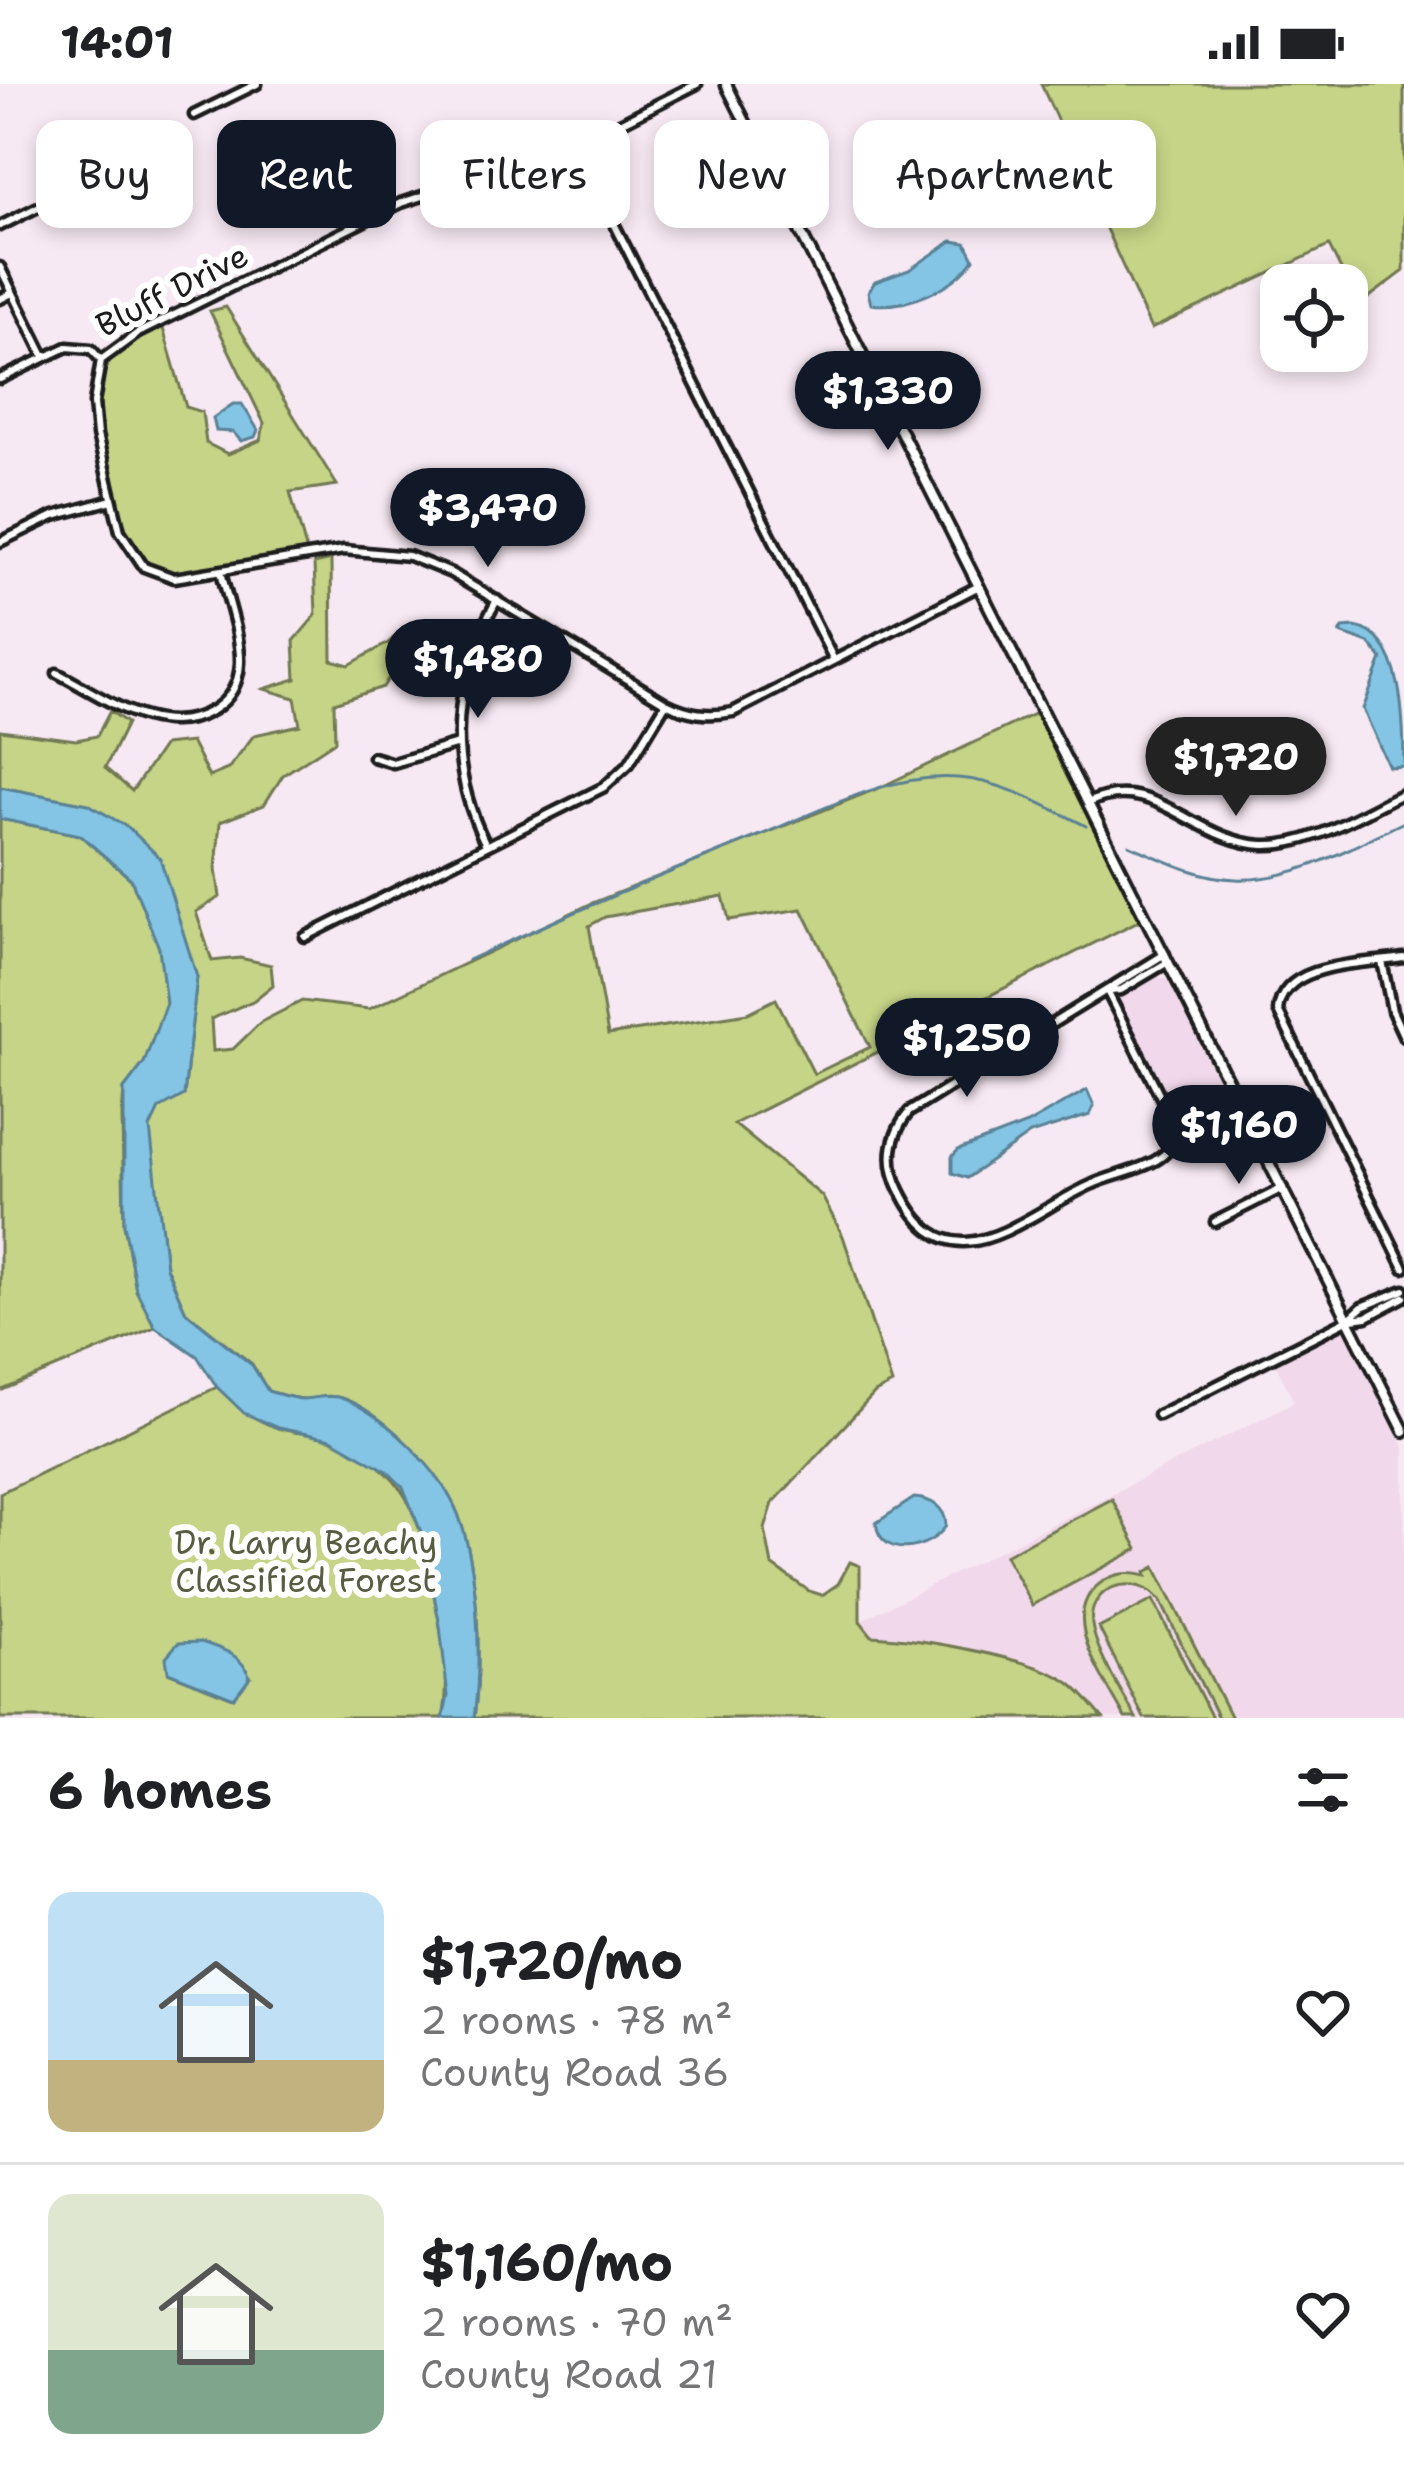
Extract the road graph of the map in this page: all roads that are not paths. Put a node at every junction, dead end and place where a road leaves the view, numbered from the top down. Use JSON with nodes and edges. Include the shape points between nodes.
{"nodes":[{"id":1,"x":257,"y":84,"type":"edge"},
{"id":2,"x":697,"y":84,"type":"edge"},
{"id":3,"x":726,"y":84,"type":"edge"},
{"id":4,"x":194,"y":116,"type":"dead end"},
{"id":5,"x":626,"y":120,"type":"edge"},
{"id":6,"x":420,"y":196,"type":"edge"},
{"id":7,"x":36,"y":208,"type":"edge"},
{"id":8,"x":0,"y":226,"type":"edge"},
{"id":9,"x":616,"y":228,"type":"edge"},
{"id":10,"x":0,"y":268,"type":"edge"},
{"id":11,"x":12,"y":292,"type":"junction"},
{"id":12,"x":0,"y":298,"type":"edge"},
{"id":13,"x":44,"y":356,"type":"junction"},
{"id":14,"x":101,"y":360,"type":"junction"},
{"id":15,"x":0,"y":379,"type":"edge"},
{"id":16,"x":112,"y":500,"type":"junction"},
{"id":17,"x":0,"y":542,"type":"edge"},
{"id":18,"x":221,"y":571,"type":"junction"},
{"id":19,"x":979,"y":586,"type":"junction"},
{"id":20,"x":496,"y":600,"type":"junction"},
{"id":21,"x":834,"y":660,"type":"junction"},
{"id":22,"x":57,"y":673,"type":"dead end"},
{"id":23,"x":666,"y":703,"type":"junction"},
{"id":24,"x":458,"y":744,"type":"junction"},
{"id":25,"x":373,"y":757,"type":"dead end"},
{"id":26,"x":1404,"y":793,"type":"edge"},
{"id":27,"x":1088,"y":803,"type":"junction"},
{"id":28,"x":486,"y":845,"type":"junction"},
{"id":29,"x":305,"y":937,"type":"dead end"},
{"id":30,"x":1167,"y":957,"type":"junction"},
{"id":31,"x":1404,"y":958,"type":"edge"},
{"id":32,"x":1382,"y":961,"type":"junction"},
{"id":33,"x":1107,"y":991,"type":"junction"},
{"id":34,"x":1404,"y":1037,"type":"edge"},
{"id":35,"x":1283,"y":1188,"type":"junction"},
{"id":36,"x":1215,"y":1222,"type":"dead end"},
{"id":37,"x":1404,"y":1268,"type":"edge"},
{"id":38,"x":1404,"y":1293,"type":"edge"},
{"id":39,"x":1349,"y":1319,"type":"junction"},
{"id":40,"x":1159,"y":1415,"type":"dead end"},
{"id":41,"x":1404,"y":1431,"type":"edge"}],
"edges":[{"from":1,"to":4,"type":"street"},
{"from":2,"to":5,"type":"street","name":"Bluff Drive"},
{"from":3,"to":19,"type":"street"},
{"from":6,"to":14,"type":"street","name":"Bluff Drive","via":[[138,333]]},
{"from":7,"to":8,"type":"street"},
{"from":9,"to":21,"type":"street"},
{"from":10,"to":11,"type":"street"},
{"from":11,"to":12,"type":"street"},
{"from":11,"to":13,"type":"street"},
{"from":13,"to":14,"type":"street","name":"Bluff Drive","via":[[75,345]]},
{"from":13,"to":15,"type":"street","name":"Bluff Drive"},
{"from":14,"to":16,"type":"street","via":[[94,419]]},
{"from":16,"to":17,"type":"street"},
{"from":16,"to":18,"type":"street","via":[[120,531],[144,567],[174,578]]},
{"from":18,"to":20,"type":"street","via":[[368,549],[431,563]]},
{"from":18,"to":22,"type":"street","via":[[239,671],[233,692],[210,712],[150,720]]},
{"from":19,"to":21,"type":"street"},
{"from":19,"to":27,"type":"street"},
{"from":20,"to":23,"type":"street"},
{"from":20,"to":24,"type":"street","via":[[463,678]]},
{"from":21,"to":23,"type":"street","via":[[733,712],[698,714]]},
{"from":23,"to":28,"type":"street","via":[[618,777]]},
{"from":24,"to":25,"type":"street","via":[[393,763]]},
{"from":24,"to":28,"type":"street","via":[[463,785]]},
{"from":26,"to":27,"type":"street","via":[[1303,839],[1268,845],[1225,838],[1135,793]]},
{"from":27,"to":30,"type":"street"},
{"from":28,"to":29,"type":"street"},
{"from":30,"to":33,"type":"street"},
{"from":30,"to":35,"type":"street"},
{"from":31,"to":32,"type":"street"},
{"from":32,"to":34,"type":"street"},
{"from":32,"to":37,"type":"street","via":[[1302,975],[1281,994],[1278,1011]]},
{"from":33,"to":33,"type":"street","via":[[902,1121],[892,1146],[896,1182],[917,1222],[962,1244],[995,1237],[1169,1151],[1171,1116]]},
{"from":35,"to":36,"type":"street"},
{"from":35,"to":39,"type":"street"},
{"from":38,"to":39,"type":"street"},
{"from":39,"to":40,"type":"street"},
{"from":39,"to":41,"type":"street"}]}
